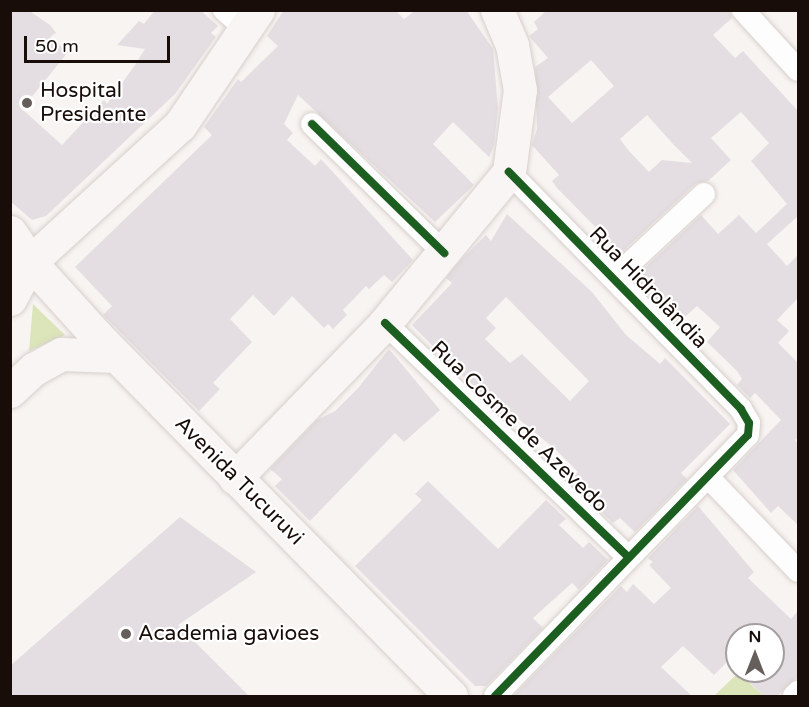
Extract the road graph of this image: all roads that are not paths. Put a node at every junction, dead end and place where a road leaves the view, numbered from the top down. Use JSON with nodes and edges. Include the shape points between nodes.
{"nodes":[{"id":1,"x":497,"y":10,"type":"edge"},
{"id":2,"x":743,"y":10,"type":"edge"},
{"id":3,"x":243,"y":17,"type":"edge"},
{"id":4,"x":794,"y":57,"type":"edge"},
{"id":5,"x":312,"y":123,"type":"dead end"},
{"id":6,"x":509,"y":172,"type":"junction"},
{"id":7,"x":704,"y":194,"type":"dead end"},
{"id":8,"x":10,"y":232,"type":"edge"},
{"id":9,"x":444,"y":253,"type":"junction"},
{"id":10,"x":30,"y":262,"type":"junction"},
{"id":11,"x":614,"y":279,"type":"junction"},
{"id":12,"x":10,"y":299,"type":"edge"},
{"id":13,"x":385,"y":323,"type":"junction"},
{"id":14,"x":116,"y":356,"type":"junction"},
{"id":15,"x":10,"y":391,"type":"edge"},
{"id":16,"x":708,"y":477,"type":"junction"},
{"id":17,"x":235,"y":478,"type":"junction"},
{"id":18,"x":628,"y":557,"type":"junction"},
{"id":19,"x":798,"y":571,"type":"edge"},
{"id":20,"x":798,"y":692,"type":"edge"},
{"id":21,"x":451,"y":696,"type":"edge"},
{"id":22,"x":495,"y":696,"type":"edge"},
{"id":23,"x":794,"y":696,"type":"edge"}],
"edges":[{"from":1,"to":6,"type":"main road","via":[[512,45],[520,90]]},
{"from":2,"to":4,"type":"street"},
{"from":3,"to":10,"type":"main road","via":[[180,125]]},
{"from":5,"to":9,"type":"street"},
{"from":6,"to":9,"type":"main road"},
{"from":6,"to":11,"type":"street","name":"Rua Hidrolândia"},
{"from":7,"to":11,"type":"street"},
{"from":8,"to":10,"type":"main road","name":"Avenida Tucuruvi"},
{"from":9,"to":13,"type":"main road"},
{"from":10,"to":12,"type":"main road"},
{"from":10,"to":14,"type":"main road","name":"Avenida Tucuruvi"},
{"from":11,"to":16,"type":"street","name":"Rua Hidrolândia","via":[[741,409],[749,423],[748,435]]},
{"from":13,"to":17,"type":"main road"},
{"from":13,"to":18,"type":"street","name":"Rua Cosme de Azevedo"},
{"from":14,"to":15,"type":"main road","via":[[61,354],[34,369]]},
{"from":14,"to":17,"type":"main road","name":"Avenida Tucuruvi"},
{"from":16,"to":18,"type":"street"},
{"from":16,"to":19,"type":"street"},
{"from":17,"to":21,"type":"main road","name":"Avenida Tucuruvi"},
{"from":18,"to":22,"type":"street"},
{"from":20,"to":23,"type":"street"}]}
